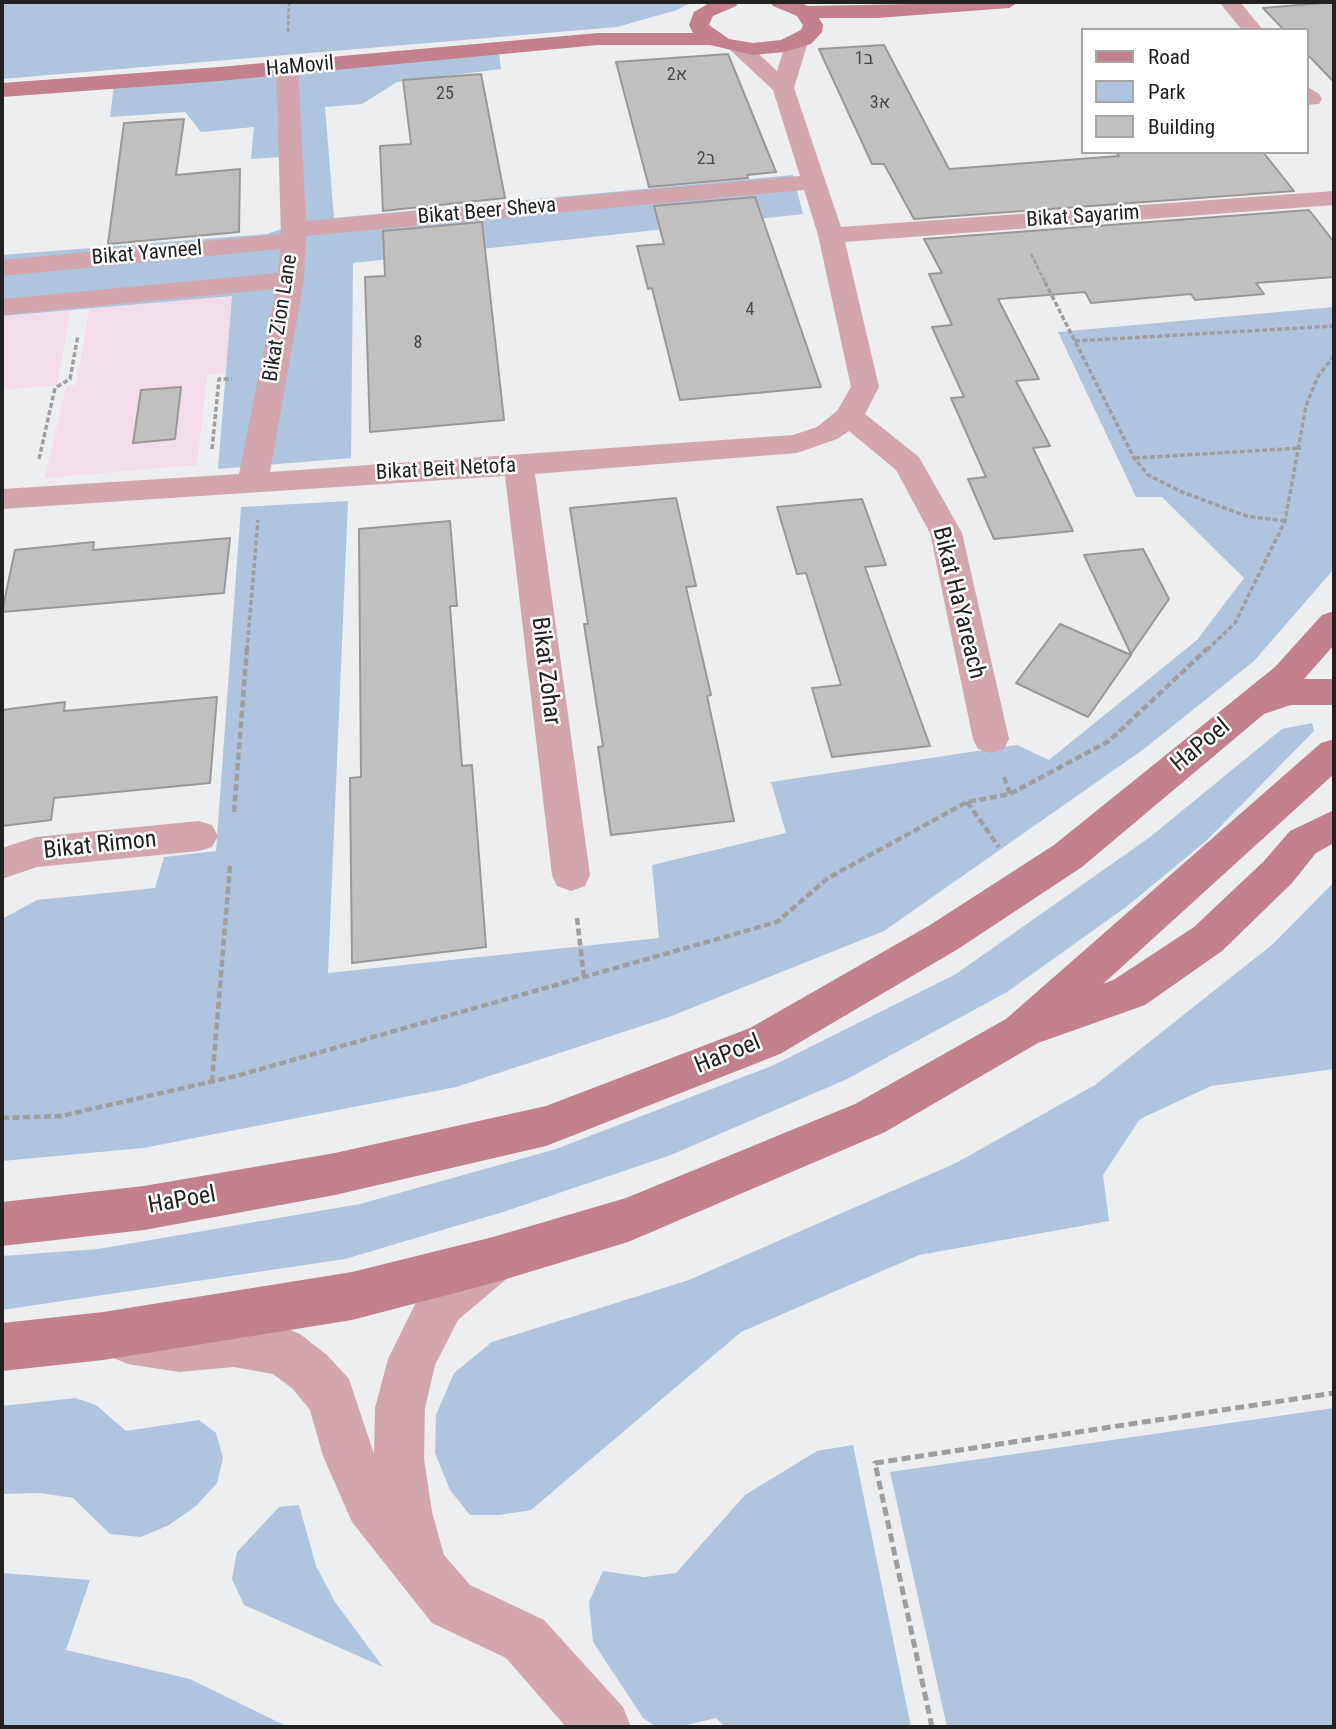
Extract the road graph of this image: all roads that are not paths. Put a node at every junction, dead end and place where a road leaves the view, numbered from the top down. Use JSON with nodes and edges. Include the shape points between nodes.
{"nodes":[{"id":1,"x":725,"y":2,"type":"edge"},
{"id":2,"x":779,"y":2,"type":"edge"},
{"id":3,"x":1009,"y":2,"type":"edge"},
{"id":4,"x":1229,"y":2,"type":"edge"},
{"id":5,"x":700,"y":18,"type":"junction"},
{"id":6,"x":1251,"y":28,"type":"edge"},
{"id":7,"x":804,"y":29,"type":"junction"},
{"id":8,"x":598,"y":39,"type":"junction"},
{"id":9,"x":711,"y":39,"type":"junction"},
{"id":10,"x":738,"y":47,"type":"junction"},
{"id":11,"x":287,"y":68,"type":"junction"},
{"id":12,"x":783,"y":88,"type":"junction"},
{"id":13,"x":2,"y":90,"type":"edge"},
{"id":14,"x":813,"y":182,"type":"junction"},
{"id":15,"x":1334,"y":198,"type":"edge"},
{"id":16,"x":294,"y":235,"type":"junction"},
{"id":17,"x":831,"y":235,"type":"junction"},
{"id":18,"x":2,"y":268,"type":"edge"},
{"id":19,"x":291,"y":280,"type":"junction"},
{"id":20,"x":2,"y":307,"type":"edge"},
{"id":21,"x":849,"y":416,"type":"junction"},
{"id":22,"x":519,"y":466,"type":"junction"},
{"id":23,"x":253,"y":482,"type":"junction"},
{"id":24,"x":2,"y":499,"type":"edge"},
{"id":25,"x":1321,"y":637,"type":"edge"},
{"id":26,"x":1329,"y":700,"type":"edge"},
{"id":27,"x":1250,"y":706,"type":"junction"},
{"id":28,"x":991,"y":739,"type":"dead end"},
{"id":29,"x":1334,"y":753,"type":"edge"},
{"id":30,"x":1334,"y":825,"type":"edge"},
{"id":31,"x":199,"y":836,"type":"dead end"},
{"id":32,"x":2,"y":864,"type":"edge"},
{"id":33,"x":571,"y":875,"type":"road end"},
{"id":34,"x":1021,"y":1032,"type":"junction"},
{"id":35,"x":2,"y":1224,"type":"edge"},
{"id":36,"x":493,"y":1260,"type":"junction"},
{"id":37,"x":103,"y":1336,"type":"junction"},
{"id":38,"x":2,"y":1347,"type":"edge"},
{"id":39,"x":421,"y":1569,"type":"junction"},
{"id":40,"x":603,"y":1727,"type":"edge"}],
"edges":[{"from":1,"to":5,"type":"main road"},
{"from":2,"to":7,"type":"main road"},
{"from":3,"to":7,"type":"main road","via":[[877,12]]},
{"from":4,"to":6,"type":"street"},
{"from":5,"to":8,"type":"main road","name":"HaMovil"},
{"from":5,"to":9,"type":"main road","via":[[699,25]]},
{"from":7,"to":10,"type":"main road","name":"HaMovil","via":[[770,49]]},
{"from":7,"to":12,"type":"street"},
{"from":8,"to":9,"type":"main road","name":"HaMovil"},
{"from":8,"to":11,"type":"main road","name":"HaMovil"},
{"from":9,"to":10,"type":"main road","name":"HaMovil"},
{"from":10,"to":12,"type":"street"},
{"from":11,"to":13,"type":"main road","name":"HaMovil"},
{"from":11,"to":16,"type":"street","name":"Bikat Zion Lane"},
{"from":12,"to":14,"type":"street"},
{"from":14,"to":16,"type":"street","name":"Bikat Beer Sheva"},
{"from":14,"to":17,"type":"street"},
{"from":15,"to":17,"type":"street","name":"Bikat Sayarim"},
{"from":16,"to":18,"type":"street","name":"Bikat Yavneel"},
{"from":16,"to":19,"type":"street","name":"Bikat Zion Lane"},
{"from":17,"to":21,"type":"street","name":"Bikat Beit Netofa","via":[[866,387]]},
{"from":19,"to":20,"type":"street","name":"Bikat Yavneel"},
{"from":19,"to":23,"type":"street","name":"Bikat Zion Lane"},
{"from":21,"to":22,"type":"street","name":"Bikat Beit Netofa","via":[[827,433],[797,444]]},
{"from":21,"to":28,"type":"street","name":"Bikat HaYareach","via":[[908,464],[946,533]]},
{"from":22,"to":23,"type":"street","name":"Bikat Beit Netofa"},
{"from":22,"to":33,"type":"street","name":"Bikat Zohar"},
{"from":23,"to":24,"type":"street","name":"Bikat Beit Netofa"},
{"from":25,"to":26,"type":"main road","via":[[1309,666]]},
{"from":25,"to":27,"type":"main road","name":"HaPoel","via":[[1287,676]]},
{"from":26,"to":27,"type":"main road","via":[[1289,692]]},
{"from":27,"to":35,"type":"main road","name":"HaPoel","via":[[1069,856],[944,937],[765,1041],[546,1126],[321,1177],[144,1208]]},
{"from":29,"to":34,"type":"main road"},
{"from":30,"to":34,"type":"main road","via":[[1303,842],[1279,872],[1208,939],[1130,992]]},
{"from":31,"to":32,"type":"street","name":"Bikat Rimon","via":[[36,852]]},
{"from":34,"to":36,"type":"main road","via":[[870,1118],[628,1220]]},
{"from":36,"to":37,"type":"main road","via":[[352,1296]]},
{"from":36,"to":39,"type":"street","via":[[441,1303],[412,1359],[400,1408],[403,1486]]},
{"from":37,"to":38,"type":"main road"},
{"from":37,"to":39,"type":"street","via":[[179,1348],[234,1343],[283,1351],[310,1372],[331,1398],[348,1456],[370,1504]]},
{"from":39,"to":40,"type":"street","via":[[451,1604],[525,1639]]}]}
